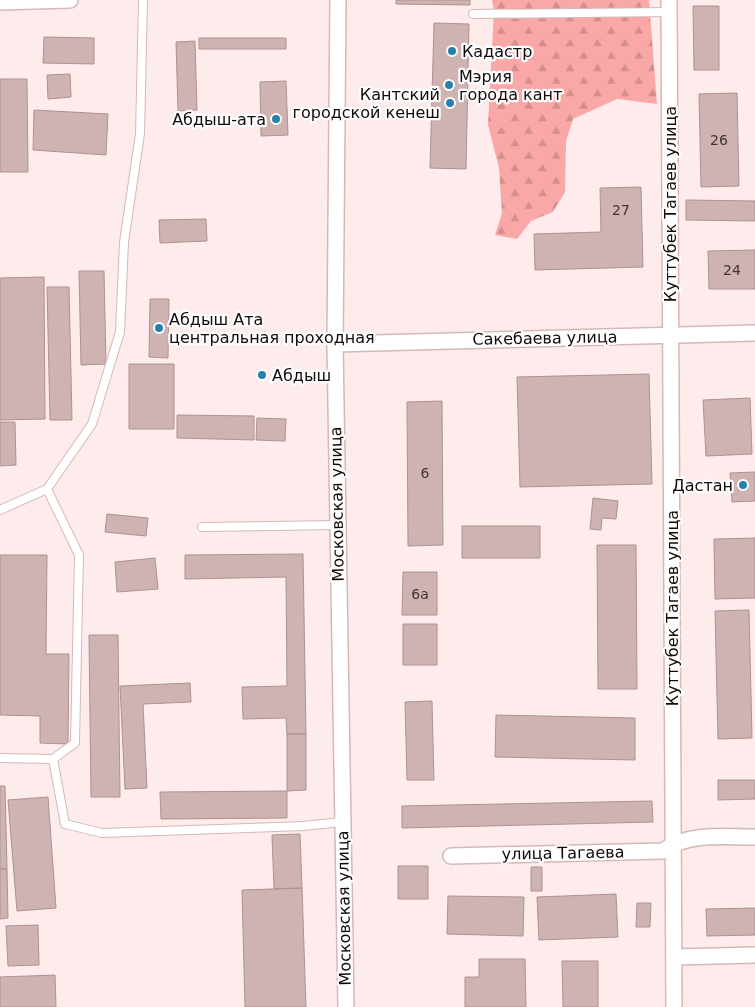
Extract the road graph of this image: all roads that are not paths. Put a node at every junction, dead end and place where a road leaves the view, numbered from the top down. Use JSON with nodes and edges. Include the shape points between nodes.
{"nodes":[{"id":1,"x":70,"y":0,"type":"edge"},
{"id":2,"x":143,"y":0,"type":"edge"},
{"id":3,"x":338,"y":0,"type":"edge"},
{"id":4,"x":0,"y":2,"type":"edge"},
{"id":5,"x":669,"y":6,"type":"edge"},
{"id":6,"x":473,"y":14,"type":"dead end"},
{"id":7,"x":755,"y":333,"type":"edge"},
{"id":8,"x":671,"y":336,"type":"junction"},
{"id":9,"x":335,"y":344,"type":"junction"},
{"id":10,"x":47,"y":489,"type":"junction"},
{"id":11,"x":0,"y":510,"type":"edge"},
{"id":12,"x":338,"y":525,"type":"junction"},
{"id":13,"x":202,"y":527,"type":"dead end"},
{"id":14,"x":0,"y":758,"type":"edge"},
{"id":15,"x":53,"y":759,"type":"junction"},
{"id":16,"x":342,"y":822,"type":"junction"},
{"id":17,"x":755,"y":836,"type":"edge"},
{"id":18,"x":673,"y":843,"type":"junction"},
{"id":19,"x":450,"y":856,"type":"dead end"},
{"id":20,"x":755,"y":955,"type":"edge"},
{"id":21,"x":674,"y":957,"type":"junction"},
{"id":22,"x":346,"y":1007,"type":"edge"},
{"id":23,"x":674,"y":1007,"type":"edge"}],
"edges":[{"from":1,"to":4,"type":"street"},
{"from":2,"to":10,"type":"lane","via":[[140,134],[124,242],[120,332],[92,424]]},
{"from":3,"to":9,"type":"street","name":"Московская улица"},
{"from":5,"to":6,"type":"lane"},
{"from":5,"to":8,"type":"street","name":"Куттубек Тагаев улица"},
{"from":7,"to":8,"type":"street","name":"Сакебаева улица"},
{"from":8,"to":9,"type":"street","name":"Сакебаева улица"},
{"from":8,"to":18,"type":"street","name":"Куттубек Тагаев улица"},
{"from":9,"to":12,"type":"street","name":"Московская улица"},
{"from":10,"to":11,"type":"lane"},
{"from":10,"to":15,"type":"lane","via":[[79,555],[75,743]]},
{"from":12,"to":13,"type":"lane"},
{"from":12,"to":16,"type":"street","name":"Московская улица"},
{"from":14,"to":15,"type":"lane"},
{"from":15,"to":16,"type":"lane","via":[[65,824],[102,833]]},
{"from":16,"to":22,"type":"street","name":"Московская улица"},
{"from":17,"to":18,"type":"street","name":"улица Тагаева","via":[[694,838]]},
{"from":18,"to":19,"type":"street","name":"улица Тагаева","via":[[663,851]]},
{"from":18,"to":21,"type":"street","name":"Куттубек Тагаев улица"},
{"from":20,"to":21,"type":"street"},
{"from":21,"to":23,"type":"street","name":"Куттубек Тагаев улица"}]}
